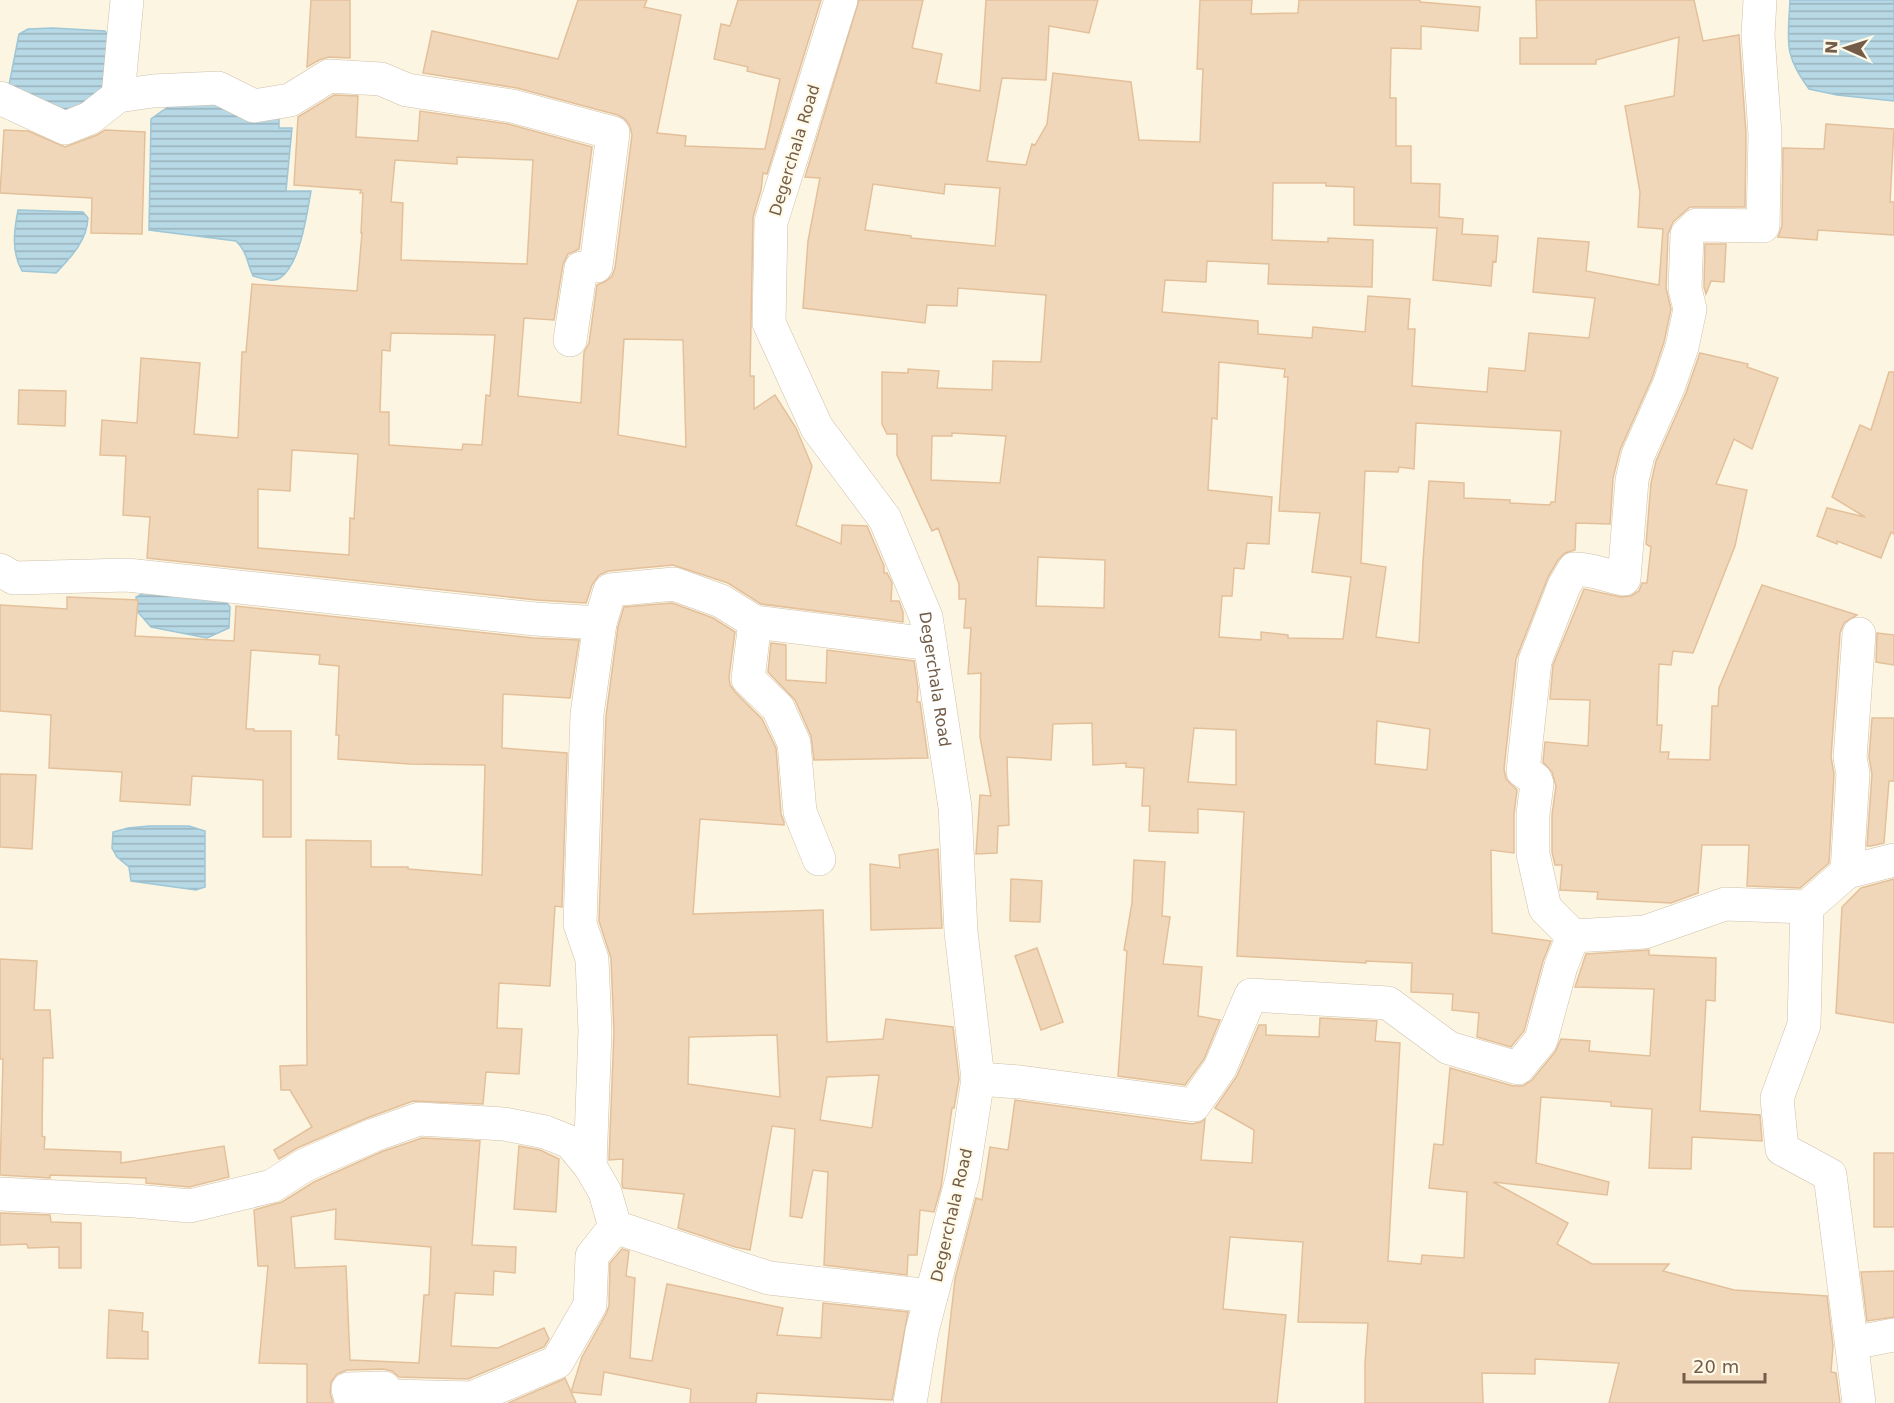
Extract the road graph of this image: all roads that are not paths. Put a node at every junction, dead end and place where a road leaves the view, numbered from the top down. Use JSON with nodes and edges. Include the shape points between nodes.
{"nodes":[{"id":1,"x":127,"y":0,"type":"edge"},
{"id":2,"x":841,"y":0,"type":"edge"},
{"id":3,"x":1760,"y":0,"type":"edge"},
{"id":4,"x":118,"y":96,"type":"junction"},
{"id":5,"x":0,"y":98,"type":"edge"},
{"id":6,"x":570,"y":340,"type":"dead end"},
{"id":7,"x":0,"y":570,"type":"edge"},
{"id":8,"x":755,"y":621,"type":"junction"},
{"id":9,"x":600,"y":623,"type":"junction"},
{"id":10,"x":1858,"y":634,"type":"dead end"},
{"id":11,"x":930,"y":644,"type":"junction"},
{"id":12,"x":819,"y":859,"type":"dead end"},
{"id":13,"x":1894,"y":860,"type":"edge"},
{"id":14,"x":1846,"y":872,"type":"junction"},
{"id":15,"x":1807,"y":907,"type":"junction"},
{"id":16,"x":1573,"y":936,"type":"junction"},
{"id":17,"x":978,"y":1079,"type":"junction"},
{"id":18,"x":590,"y":1166,"type":"junction"},
{"id":19,"x":0,"y":1194,"type":"edge"},
{"id":20,"x":615,"y":1227,"type":"junction"},
{"id":21,"x":931,"y":1296,"type":"junction"},
{"id":22,"x":1894,"y":1335,"type":"edge"},
{"id":23,"x":1852,"y":1343,"type":"junction"},
{"id":24,"x":477,"y":1400,"type":"edge"},
{"id":25,"x":352,"y":1403,"type":"edge"},
{"id":26,"x":910,"y":1403,"type":"edge"},
{"id":27,"x":1859,"y":1403,"type":"edge"}],
"edges":[{"from":1,"to":4,"type":"street"},
{"from":2,"to":11,"type":"street","name":"Degerchala Road","via":[[771,222],[769,323],[817,428],[885,519],[926,617]]},
{"from":3,"to":16,"type":"street","via":[[1758,35],[1765,134],[1763,226],[1697,225],[1687,235],[1685,289],[1690,309],[1669,385],[1638,455],[1632,480],[1624,579],[1592,569],[1574,569],[1536,661],[1523,771],[1537,784],[1533,854],[1545,908]]},
{"from":4,"to":5,"type":"street","via":[[90,118],[65,128]]},
{"from":4,"to":6,"type":"street","via":[[218,88],[254,106],[290,100],[329,76],[381,79],[407,90],[512,106],[613,133],[596,266],[580,268]]},
{"from":7,"to":9,"type":"street","via":[[14,578],[127,575]]},
{"from":8,"to":9,"type":"street","via":[[721,601],[674,584],[609,590]]},
{"from":8,"to":11,"type":"street"},
{"from":8,"to":12,"type":"street","via":[[748,679],[778,708],[794,743],[800,812]]},
{"from":9,"to":18,"type":"street","via":[[587,714],[580,924],[592,959],[595,1031]]},
{"from":10,"to":14,"type":"street","via":[[1850,758],[1854,773]]},
{"from":11,"to":17,"type":"street","name":"Degerchala Road","via":[[955,807],[961,932]]},
{"from":13,"to":14,"type":"street"},
{"from":14,"to":15,"type":"street"},
{"from":15,"to":16,"type":"street","via":[[1725,904],[1645,932]]},
{"from":15,"to":23,"type":"street","via":[[1804,1025],[1777,1098],[1782,1149],[1830,1175]]},
{"from":16,"to":17,"type":"street","via":[[1560,966],[1541,1040],[1518,1068],[1449,1048],[1388,1003],[1251,995],[1220,1068],[1194,1105]]},
{"from":17,"to":21,"type":"street","name":"Degerchala Road","via":[[963,1175]]},
{"from":18,"to":19,"type":"street","via":[[570,1142],[545,1132],[504,1124],[419,1119],[305,1165],[272,1186],[190,1206]]},
{"from":18,"to":20,"type":"street","via":[[605,1192]]},
{"from":20,"to":21,"type":"street","via":[[770,1278]]},
{"from":20,"to":24,"type":"street","via":[[592,1256],[590,1305],[557,1362]]},
{"from":21,"to":26,"type":"street","name":"Degerchala Road"},
{"from":22,"to":23,"type":"street"},
{"from":23,"to":27,"type":"street"},
{"from":24,"to":25,"type":"street","via":[[389,1396],[384,1388],[348,1389]]}]}
